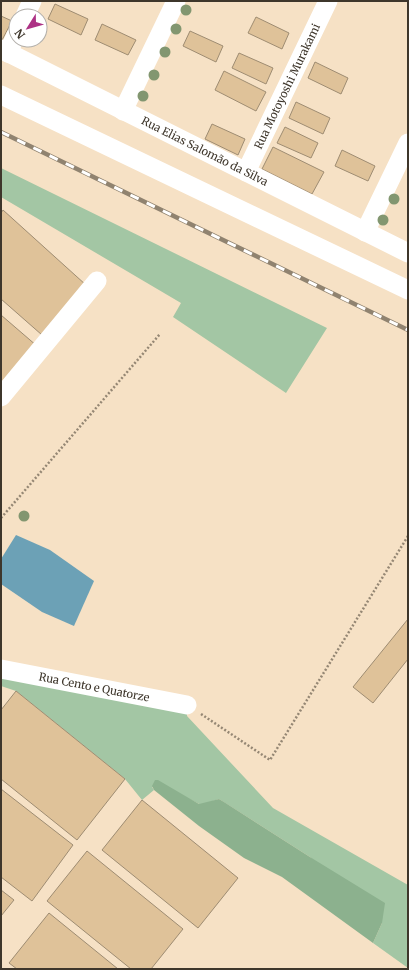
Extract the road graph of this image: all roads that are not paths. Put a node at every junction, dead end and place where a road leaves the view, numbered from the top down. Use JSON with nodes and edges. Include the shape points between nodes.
{"nodes":[{"id":1,"x":176,"y":1,"type":"edge"},
{"id":2,"x":328,"y":1,"type":"edge"},
{"id":3,"x":4,"y":51,"type":"edge"},
{"id":4,"x":1,"y":94,"type":"edge"},
{"id":5,"x":123,"y":111,"type":"junction"},
{"id":6,"x":408,"y":143,"type":"edge"},
{"id":7,"x":246,"y":172,"type":"junction"},
{"id":8,"x":365,"y":232,"type":"junction"},
{"id":9,"x":408,"y":253,"type":"edge"},
{"id":10,"x":97,"y":281,"type":"dead end"},
{"id":11,"x":408,"y":290,"type":"edge"},
{"id":12,"x":1,"y":397,"type":"edge"},
{"id":13,"x":1,"y":669,"type":"edge"},
{"id":14,"x":187,"y":705,"type":"road end"}],
"edges":[{"from":1,"to":5,"type":"street"},
{"from":2,"to":7,"type":"street","name":"Rua Motoyoshi Murakami"},
{"from":3,"to":5,"type":"street","name":"Rua Elias Salomão da Silva"},
{"from":4,"to":11,"type":"street"},
{"from":5,"to":7,"type":"street","name":"Rua Elias Salomão da Silva"},
{"from":6,"to":8,"type":"street"},
{"from":7,"to":8,"type":"street","name":"Rua Elias Salomão da Silva"},
{"from":8,"to":9,"type":"street","name":"Rua Elias Salomão da Silva"},
{"from":10,"to":12,"type":"street"},
{"from":13,"to":14,"type":"street","name":"Rua Cento e Quatorze"}]}
